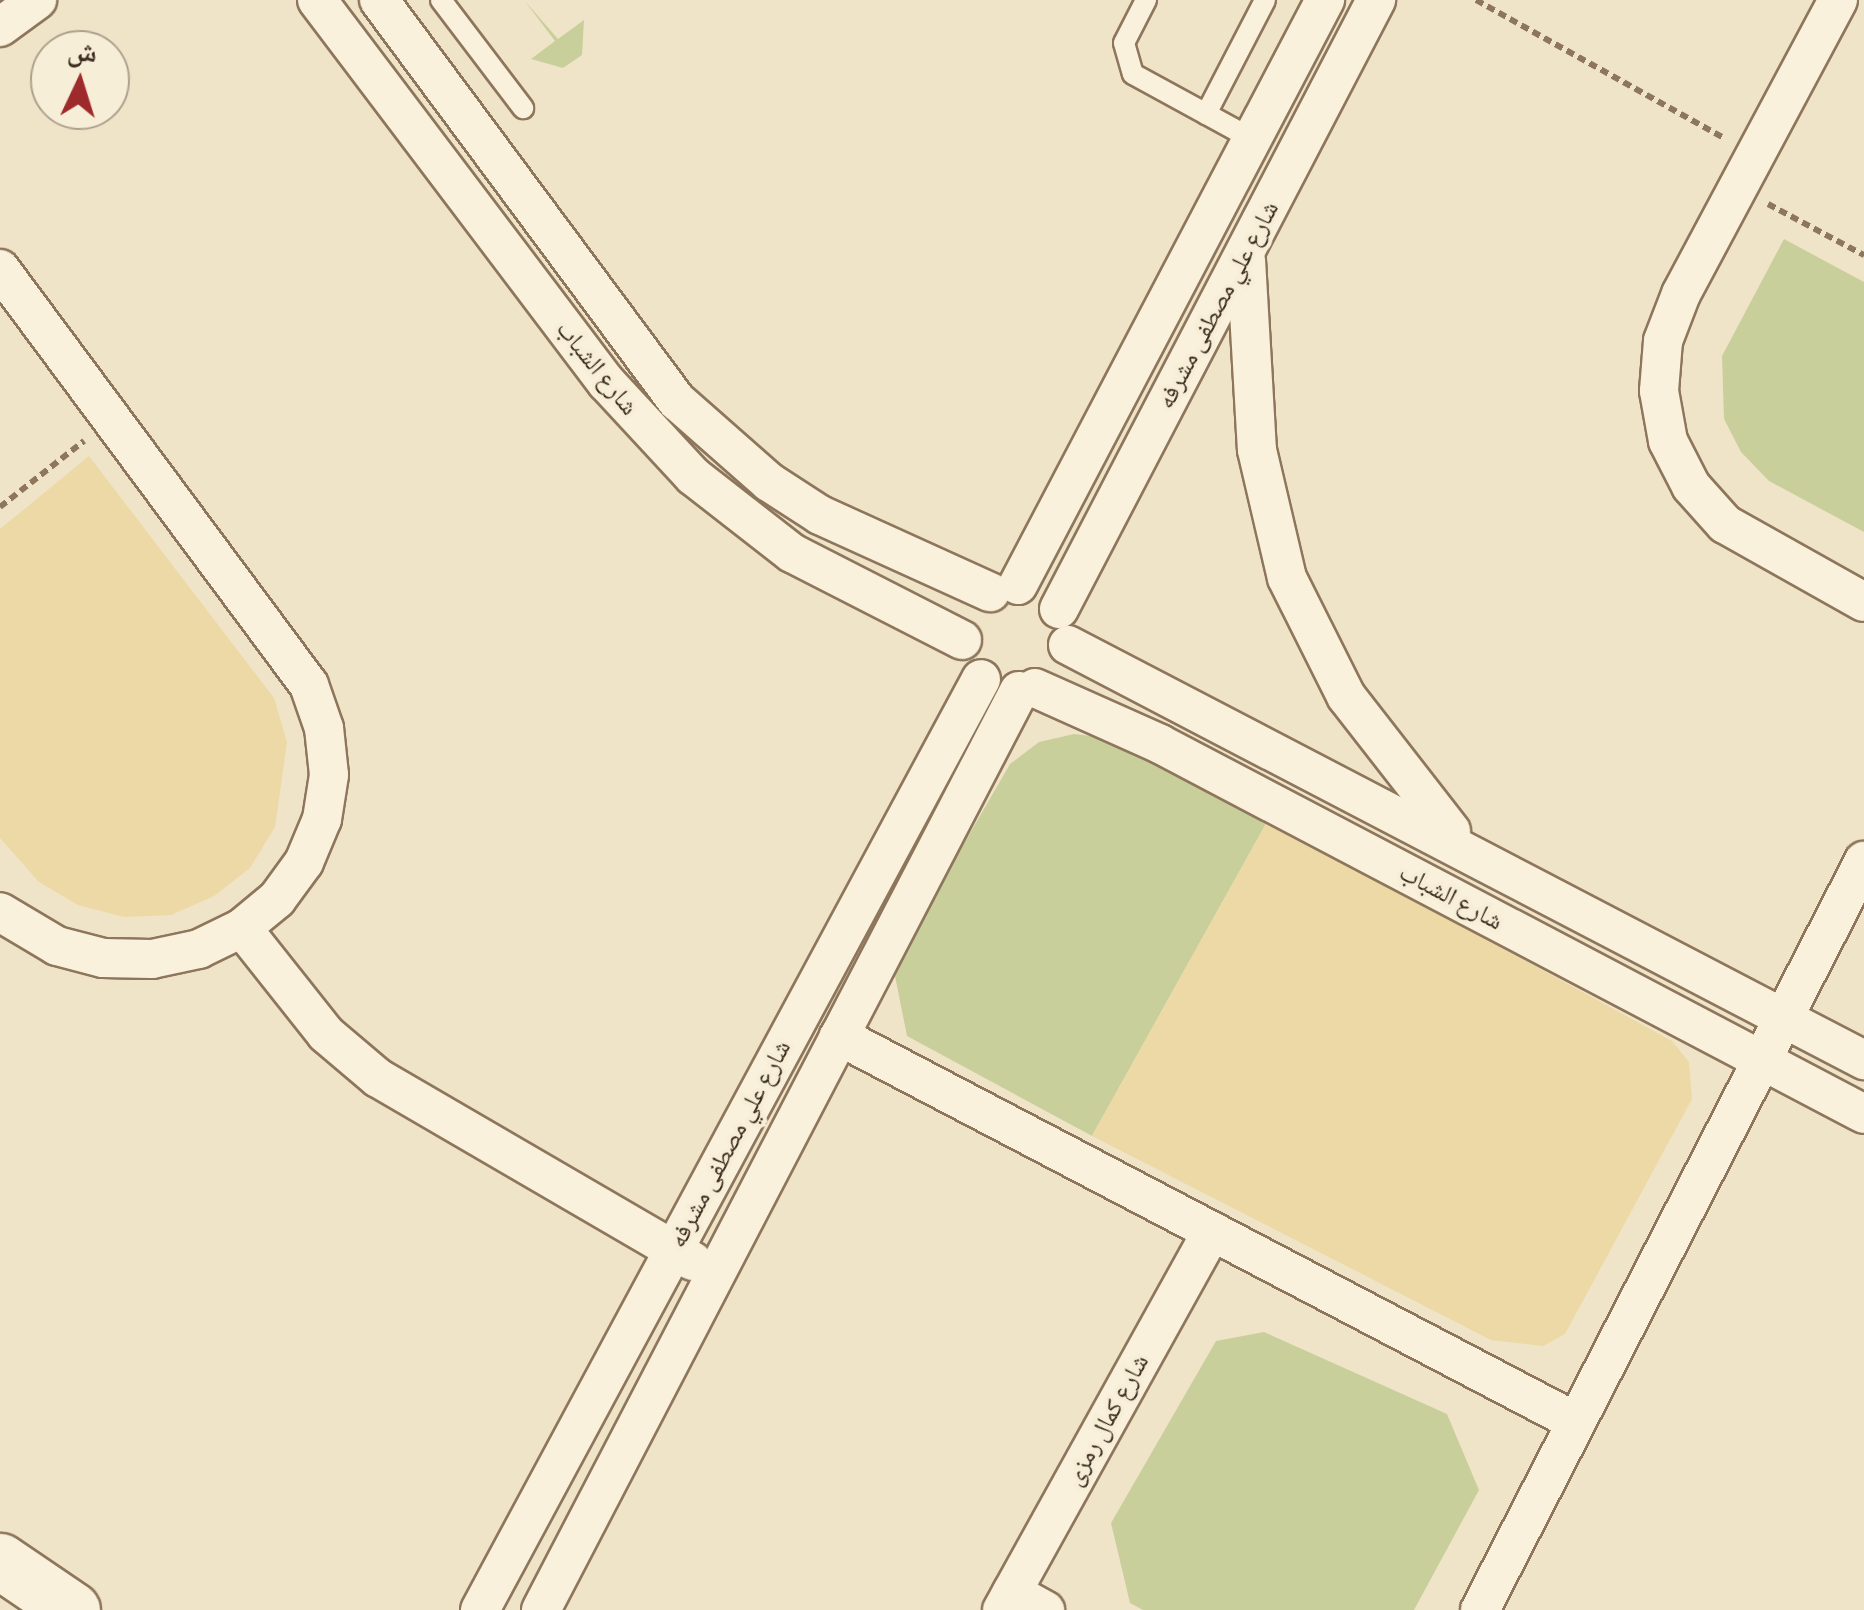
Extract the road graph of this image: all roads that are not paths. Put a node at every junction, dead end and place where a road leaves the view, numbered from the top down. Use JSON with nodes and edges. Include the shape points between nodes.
{"nodes":[{"id":1,"x":36,"y":0,"type":"edge"},
{"id":2,"x":317,"y":0,"type":"edge"},
{"id":3,"x":379,"y":0,"type":"edge"},
{"id":4,"x":442,"y":0,"type":"edge"},
{"id":5,"x":1146,"y":0,"type":"edge"},
{"id":6,"x":1265,"y":0,"type":"edge"},
{"id":7,"x":1325,"y":0,"type":"edge"},
{"id":8,"x":1376,"y":0,"type":"edge"},
{"id":9,"x":1838,"y":0,"type":"edge"},
{"id":10,"x":0,"y":27,"type":"edge"},
{"id":11,"x":523,"y":108,"type":"dead end"},
{"id":12,"x":1206,"y":114,"type":"junction"},
{"id":13,"x":1252,"y":139,"type":"junction"},
{"id":14,"x":1246,"y":251,"type":"junction"},
{"id":15,"x":0,"y":270,"type":"edge"},
{"id":16,"x":1004,"y":588,"type":"junction"},
{"id":17,"x":1864,"y":602,"type":"edge"},
{"id":18,"x":1059,"y":609,"type":"junction"},
{"id":19,"x":962,"y":640,"type":"junction"},
{"id":20,"x":1068,"y":646,"type":"junction"},
{"id":21,"x":981,"y":679,"type":"junction"},
{"id":22,"x":1027,"y":690,"type":"junction"},
{"id":23,"x":1470,"y":850,"type":"junction"},
{"id":24,"x":1864,"y":861,"type":"edge"},
{"id":25,"x":0,"y":912,"type":"edge"},
{"id":26,"x":242,"y":928,"type":"junction"},
{"id":27,"x":1784,"y":1017,"type":"junction"},
{"id":28,"x":840,"y":1036,"type":"junction"},
{"id":29,"x":1864,"y":1060,"type":"edge"},
{"id":30,"x":1761,"y":1061,"type":"junction"},
{"id":31,"x":1864,"y":1114,"type":"edge"},
{"id":32,"x":1212,"y":1231,"type":"junction"},
{"id":33,"x":674,"y":1250,"type":"junction"},
{"id":34,"x":716,"y":1274,"type":"junction"},
{"id":35,"x":1576,"y":1422,"type":"junction"},
{"id":36,"x":0,"y":1561,"type":"edge"},
{"id":37,"x":485,"y":1600,"type":"edge"},
{"id":38,"x":1020,"y":1604,"type":"edge"},
{"id":39,"x":72,"y":1610,"type":"edge"},
{"id":40,"x":526,"y":1610,"type":"edge"},
{"id":41,"x":541,"y":1610,"type":"edge"},
{"id":42,"x":1480,"y":1610,"type":"edge"}],
"edges":[{"from":1,"to":10,"type":"street"},
{"from":2,"to":19,"type":"street","name":"شارع الشباب","via":[[607,383],[693,476],[792,554]]},
{"from":3,"to":16,"type":"street","name":"شارع الشباب","via":[[688,411],[769,482],[820,516]]},
{"from":4,"to":11,"type":"lane"},
{"from":5,"to":12,"type":"lane","via":[[1124,43],[1126,60],[1147,84]]},
{"from":6,"to":12,"type":"lane"},
{"from":7,"to":13,"type":"street","name":"شارع علي مصطفى مشرفه"},
{"from":8,"to":14,"type":"street","name":"شارع علي مصطفى مشرفه"},
{"from":9,"to":17,"type":"street","via":[[1663,341],[1659,391],[1668,441],[1691,486],[1725,524]]},
{"from":12,"to":13,"type":"lane"},
{"from":13,"to":16,"type":"street","name":"شارع علي مصطفى مشرفه"},
{"from":14,"to":18,"type":"street","name":"شارع علي مصطفى مشرفه"},
{"from":14,"to":23,"type":"street","via":[[1257,450],[1287,578],[1314,640],[1374,737]]},
{"from":15,"to":26,"type":"street","via":[[309,686],[324,728],[329,775],[322,819],[278,899]]},
{"from":16,"to":18,"type":"street","via":[[1042,592]]},
{"from":16,"to":19,"type":"street","via":[[969,612]]},
{"from":18,"to":20,"type":"street"},
{"from":19,"to":21,"type":"street"},
{"from":20,"to":22,"type":"street","via":[[1057,671]]},
{"from":20,"to":23,"type":"street","name":"شارع الشباب"},
{"from":21,"to":22,"type":"street"},
{"from":21,"to":33,"type":"street","name":"شارع علي مصطفى مشرفه"},
{"from":22,"to":28,"type":"street","name":"شارع علي مصطفى مشرفه"},
{"from":22,"to":30,"type":"street","name":"شارع الشباب","via":[[1160,744]]},
{"from":23,"to":27,"type":"street","name":"شارع الشباب"},
{"from":24,"to":27,"type":"street"},
{"from":25,"to":26,"type":"street","via":[[57,946],[104,958],[152,959],[198,949]]},
{"from":26,"to":33,"type":"street","via":[[326,1034],[378,1078]]},
{"from":27,"to":29,"type":"street","name":"شارع الشباب"},
{"from":27,"to":30,"type":"street"},
{"from":28,"to":32,"type":"street"},
{"from":28,"to":34,"type":"street","name":"شارع علي مصطفى مشرفه"},
{"from":30,"to":31,"type":"street","name":"شارع الشباب"},
{"from":30,"to":35,"type":"street"},
{"from":32,"to":35,"type":"street"},
{"from":32,"to":38,"type":"street","name":"شارع كمال رمزى"},
{"from":33,"to":34,"type":"street"},
{"from":33,"to":37,"type":"street","name":"شارع علي مصطفى مشرفه"},
{"from":34,"to":41,"type":"street","name":"شارع علي مصطفى مشرفه"},
{"from":35,"to":42,"type":"street"},
{"from":36,"to":39,"type":"main road"},
{"from":37,"to":40,"type":"street"}]}
